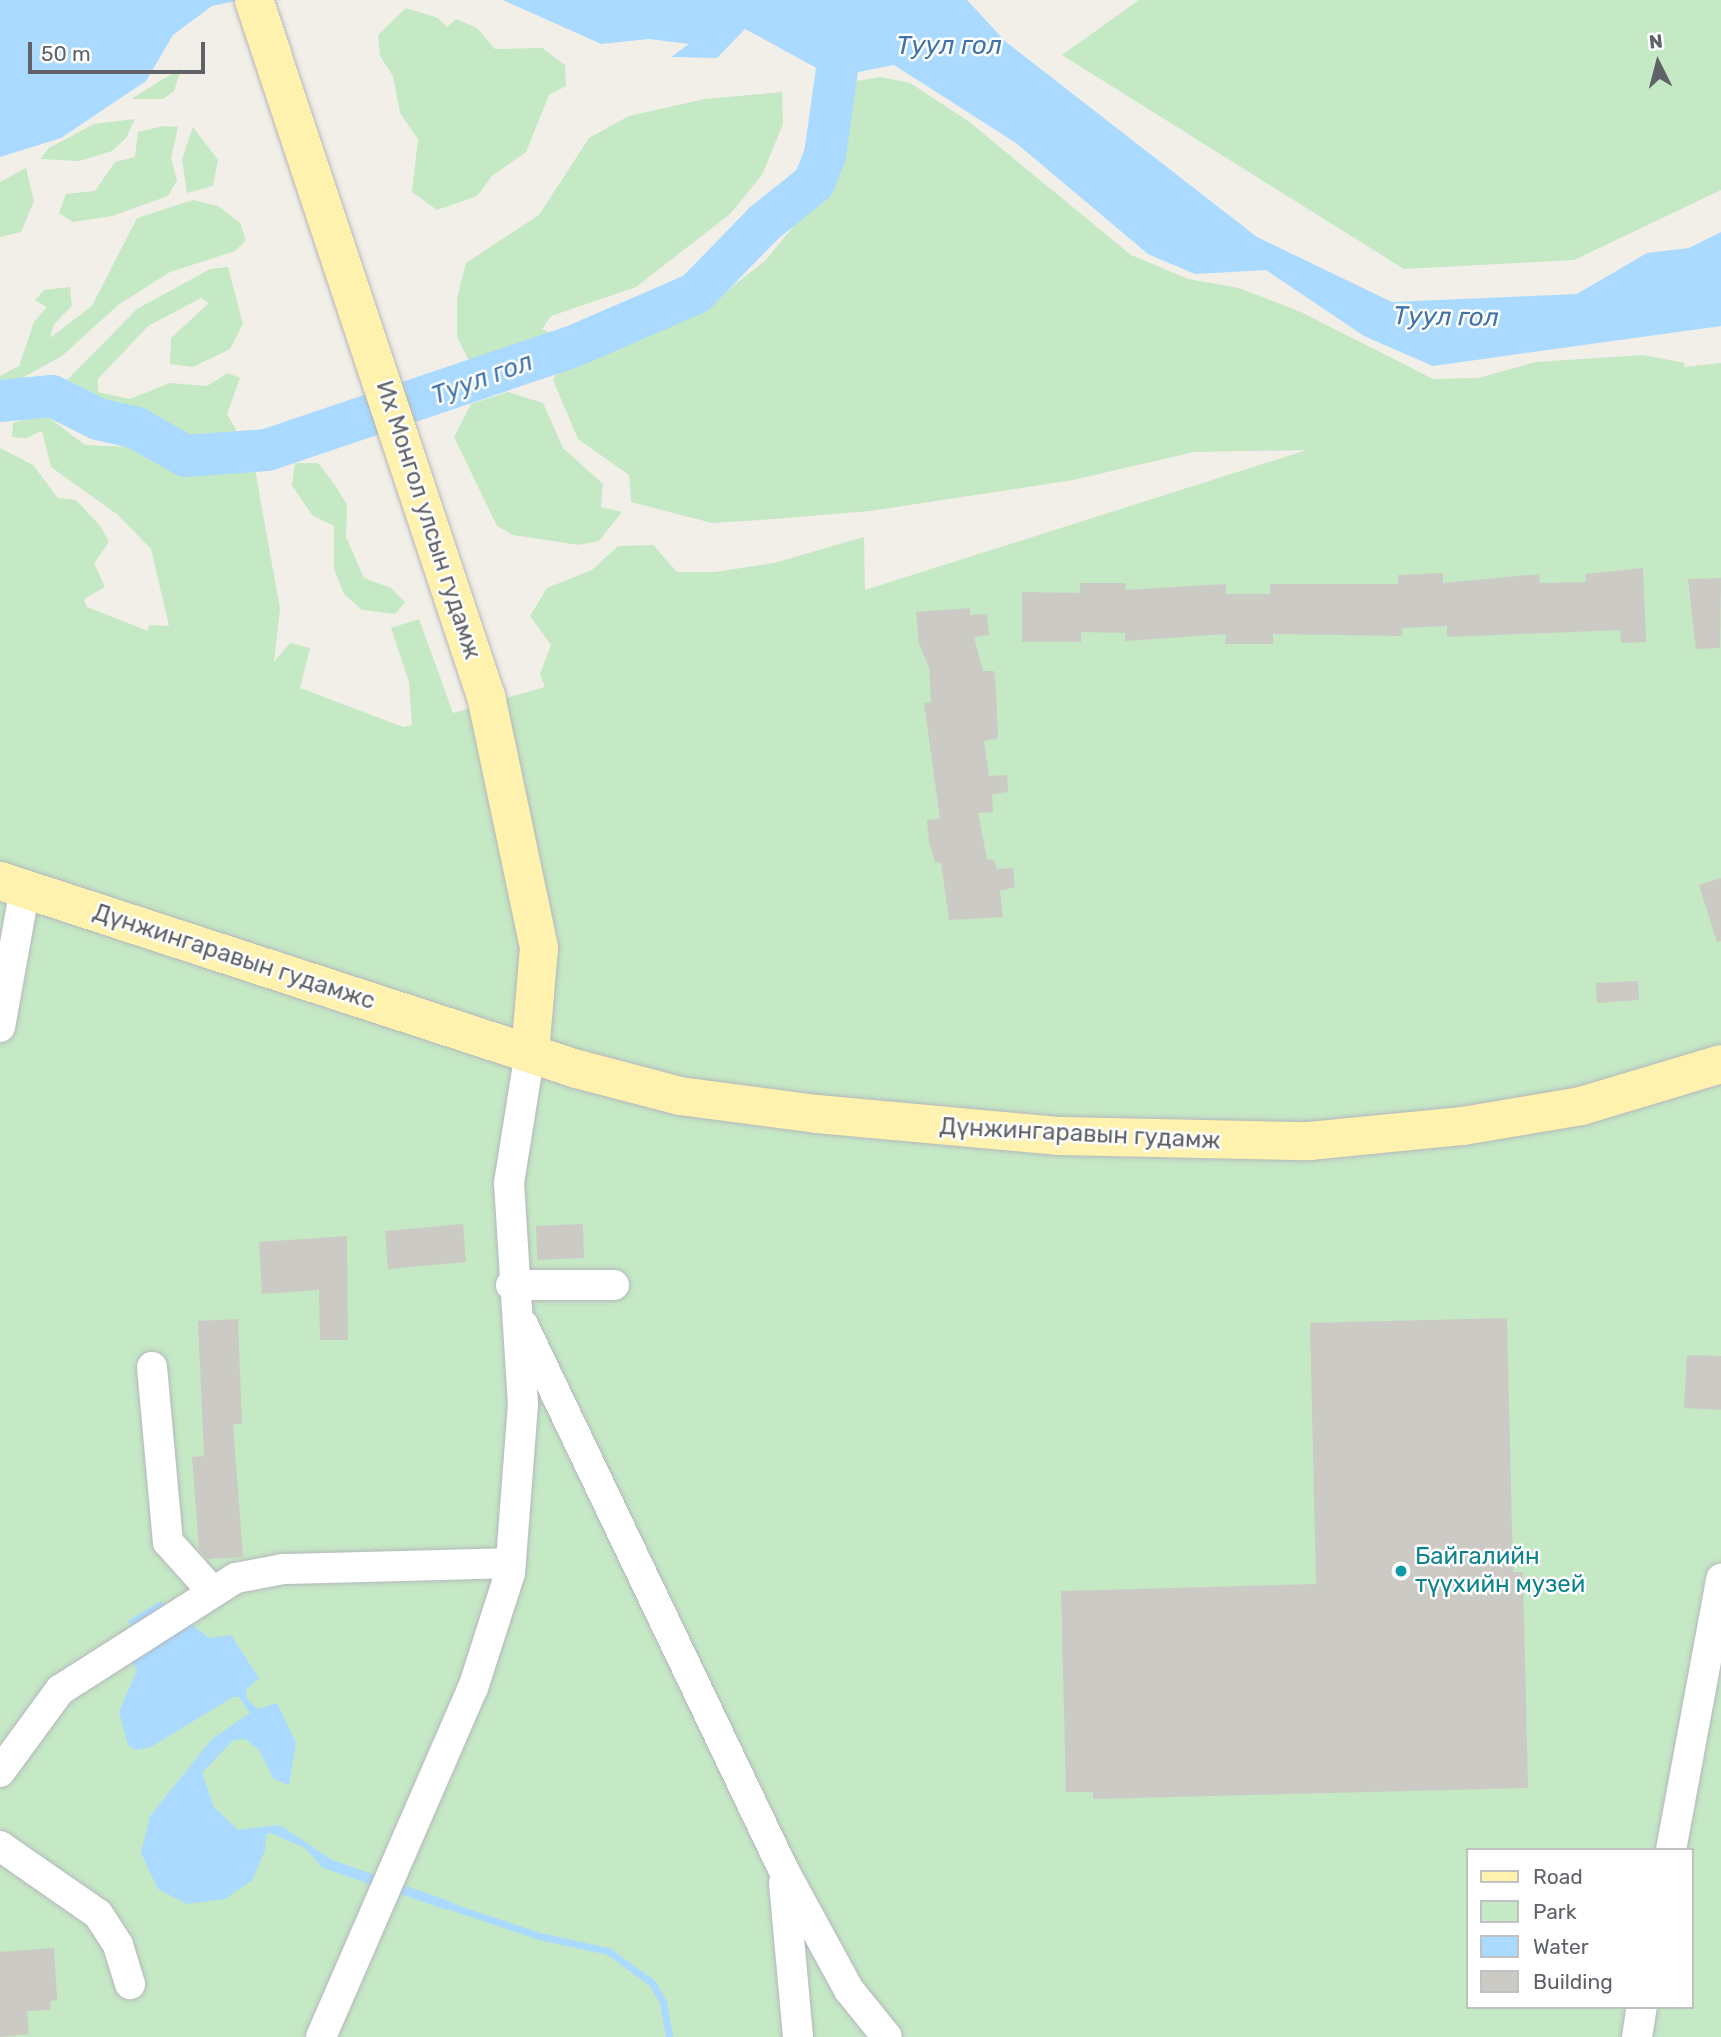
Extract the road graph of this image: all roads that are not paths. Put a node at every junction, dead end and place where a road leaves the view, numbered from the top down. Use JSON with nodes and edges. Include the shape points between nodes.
{"nodes":[{"id":1,"x":254,"y":0,"type":"edge"},
{"id":2,"x":12,"y":885,"type":"edge"},
{"id":3,"x":443,"y":1024,"type":"joint"},
{"id":4,"x":0,"y":1027,"type":"edge"},
{"id":5,"x":530,"y":1052,"type":"junction"},
{"id":6,"x":1721,"y":1064,"type":"edge"},
{"id":7,"x":614,"y":1285,"type":"dead end"},
{"id":8,"x":512,"y":1294,"type":"junction"},
{"id":9,"x":152,"y":1367,"type":"dead end"},
{"id":10,"x":511,"y":1563,"type":"junction"},
{"id":11,"x":1721,"y":1579,"type":"edge"},
{"id":12,"x":211,"y":1590,"type":"junction"},
{"id":13,"x":0,"y":1772,"type":"edge"},
{"id":14,"x":0,"y":1846,"type":"edge"},
{"id":15,"x":1671,"y":1848,"type":"edge"},
{"id":16,"x":783,"y":1869,"type":"junction"},
{"id":17,"x":130,"y":1983,"type":"dead end"},
{"id":18,"x":1642,"y":2009,"type":"edge"},
{"id":19,"x":321,"y":2037,"type":"edge"},
{"id":20,"x":798,"y":2037,"type":"edge"},
{"id":21,"x":887,"y":2037,"type":"edge"},
{"id":22,"x":1637,"y":2037,"type":"edge"}],
"edges":[{"from":1,"to":5,"type":"main road","name":"Их Монгол улсын гудамж","via":[[486,696],[539,948]]},
{"from":2,"to":3,"type":"main road","name":"Дүнжингаравын гудамжс"},
{"from":2,"to":4,"type":"street"},
{"from":3,"to":5,"type":"main road","name":"Дүнжингаравын гудамж"},
{"from":5,"to":6,"type":"main road","name":"Дүнжингаравын гудамж","via":[[668,1093],[751,1107],[993,1132],[1262,1142],[1464,1126],[1581,1106]]},
{"from":5,"to":8,"type":"street","via":[[509,1183]]},
{"from":7,"to":8,"type":"street"},
{"from":8,"to":10,"type":"street","via":[[523,1405]]},
{"from":8,"to":16,"type":"street"},
{"from":9,"to":12,"type":"street","via":[[168,1542]]},
{"from":10,"to":12,"type":"street","via":[[266,1570]]},
{"from":10,"to":19,"type":"street","via":[[473,1688]]},
{"from":11,"to":15,"type":"street"},
{"from":12,"to":13,"type":"street","via":[[49,1700]]},
{"from":14,"to":17,"type":"street","via":[[98,1914],[118,1945]]},
{"from":16,"to":20,"type":"street"},
{"from":16,"to":21,"type":"street","via":[[849,1990]]},
{"from":18,"to":22,"type":"street"}]}
